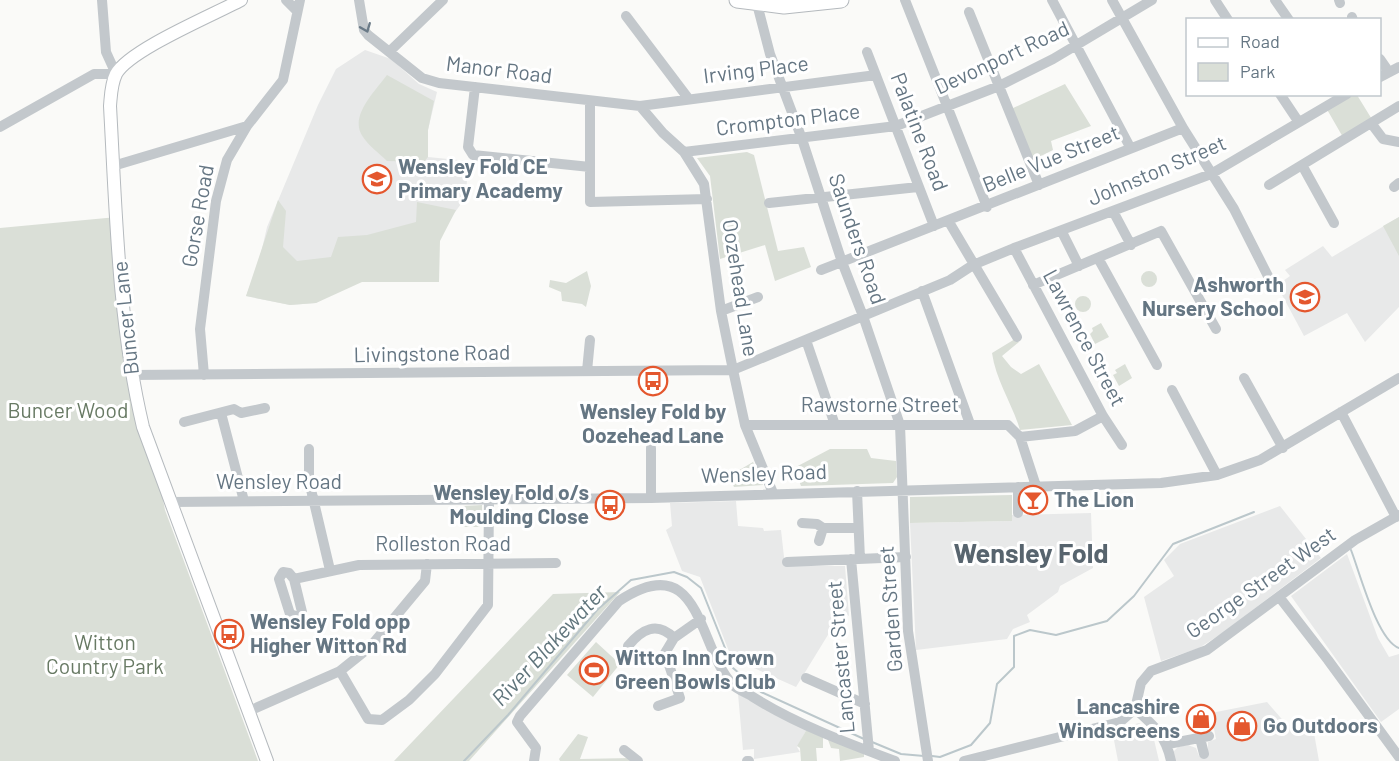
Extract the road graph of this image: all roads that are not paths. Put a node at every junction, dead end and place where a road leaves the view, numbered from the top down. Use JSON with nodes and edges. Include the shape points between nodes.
{"nodes":[{"id":1,"x":102,"y":0,"type":"edge"},
{"id":2,"x":241,"y":0,"type":"edge"},
{"id":3,"x":286,"y":0,"type":"edge"},
{"id":4,"x":359,"y":0,"type":"edge"},
{"id":5,"x":443,"y":0,"type":"edge"},
{"id":6,"x":737,"y":0,"type":"edge"},
{"id":7,"x":841,"y":0,"type":"edge"},
{"id":8,"x":905,"y":0,"type":"edge"},
{"id":9,"x":1052,"y":0,"type":"edge"},
{"id":10,"x":1112,"y":0,"type":"edge"},
{"id":11,"x":1152,"y":0,"type":"edge"},
{"id":12,"x":1215,"y":0,"type":"edge"},
{"id":13,"x":1275,"y":0,"type":"edge"},
{"id":14,"x":757,"y":2,"type":"edge"},
{"id":15,"x":298,"y":5,"type":"edge"},
{"id":16,"x":969,"y":12,"type":"dead end"},
{"id":17,"x":626,"y":16,"type":"dead end"},
{"id":18,"x":1122,"y":18,"type":"junction"},
{"id":19,"x":1227,"y":18,"type":"edge"},
{"id":20,"x":1288,"y":18,"type":"edge"},
{"id":21,"x":1077,"y":46,"type":"junction"},
{"id":22,"x":388,"y":49,"type":"junction"},
{"id":23,"x":867,"y":52,"type":"dead end"},
{"id":24,"x":1381,"y":60,"type":"edge"},
{"id":25,"x":1392,"y":73,"type":"edge"},
{"id":26,"x":116,"y":74,"type":"junction"},
{"id":27,"x":876,"y":75,"type":"junction"},
{"id":28,"x":999,"y":86,"type":"junction"},
{"id":29,"x":475,"y":87,"type":"junction"},
{"id":30,"x":782,"y":87,"type":"junction"},
{"id":31,"x":1281,"y":96,"type":"edge"},
{"id":32,"x":1342,"y":96,"type":"edge"},
{"id":33,"x":688,"y":98,"type":"junction"},
{"id":34,"x":590,"y":101,"type":"junction"},
{"id":35,"x":640,"y":106,"type":"junction"},
{"id":36,"x":948,"y":106,"type":"junction"},
{"id":37,"x":1399,"y":106,"type":"edge"},
{"id":38,"x":1298,"y":121,"type":"junction"},
{"id":39,"x":1371,"y":123,"type":"junction"},
{"id":40,"x":247,"y":126,"type":"junction"},
{"id":41,"x":896,"y":126,"type":"junction"},
{"id":42,"x":0,"y":127,"type":"edge"},
{"id":43,"x":1183,"y":128,"type":"junction"},
{"id":44,"x":802,"y":139,"type":"junction"},
{"id":45,"x":1399,"y":142,"type":"edge"},
{"id":46,"x":1130,"y":147,"type":"junction"},
{"id":47,"x":684,"y":152,"type":"junction"},
{"id":48,"x":1302,"y":165,"type":"junction"},
{"id":49,"x":114,"y":166,"type":"junction"},
{"id":50,"x":590,"y":167,"type":"junction"},
{"id":51,"x":1211,"y":174,"type":"junction"},
{"id":52,"x":1269,"y":184,"type":"dead end"},
{"id":53,"x":1039,"y":185,"type":"junction"},
{"id":54,"x":918,"y":187,"type":"junction"},
{"id":55,"x":822,"y":198,"type":"junction"},
{"id":56,"x":707,"y":199,"type":"junction"},
{"id":57,"x":769,"y":203,"type":"dead end"},
{"id":58,"x":987,"y":207,"type":"junction"},
{"id":59,"x":1114,"y":213,"type":"junction"},
{"id":60,"x":948,"y":222,"type":"junction"},
{"id":61,"x":1334,"y":223,"type":"dead end"},
{"id":62,"x":934,"y":226,"type":"junction"},
{"id":63,"x":1062,"y":232,"type":"junction"},
{"id":64,"x":1131,"y":245,"type":"junction"},
{"id":65,"x":1014,"y":248,"type":"junction"},
{"id":66,"x":1098,"y":258,"type":"junction"},
{"id":67,"x":842,"y":262,"type":"junction"},
{"id":68,"x":973,"y":266,"type":"junction"},
{"id":69,"x":1079,"y":266,"type":"junction"},
{"id":70,"x":821,"y":270,"type":"dead end"},
{"id":71,"x":1033,"y":285,"type":"junction"},
{"id":72,"x":1274,"y":288,"type":"dead end"},
{"id":73,"x":922,"y":291,"type":"junction"},
{"id":74,"x":758,"y":297,"type":"dead end"},
{"id":75,"x":720,"y":310,"type":"junction"},
{"id":76,"x":863,"y":316,"type":"junction"},
{"id":77,"x":1216,"y":329,"type":"dead end"},
{"id":78,"x":1017,"y":337,"type":"dead end"},
{"id":79,"x":590,"y":340,"type":"dead end"},
{"id":80,"x":806,"y":340,"type":"junction"},
{"id":81,"x":1157,"y":365,"type":"dead end"},
{"id":82,"x":733,"y":370,"type":"junction"},
{"id":83,"x":587,"y":371,"type":"junction"},
{"id":84,"x":131,"y":375,"type":"junction"},
{"id":85,"x":204,"y":375,"type":"junction"},
{"id":86,"x":1244,"y":378,"type":"dead end"},
{"id":87,"x":1399,"y":378,"type":"edge"},
{"id":88,"x":1172,"y":390,"type":"dead end"},
{"id":89,"x":265,"y":408,"type":"dead end"},
{"id":90,"x":1341,"y":412,"type":"junction"},
{"id":91,"x":221,"y":413,"type":"junction"},
{"id":92,"x":1103,"y":416,"type":"junction"},
{"id":93,"x":184,"y":422,"type":"dead end"},
{"id":94,"x":970,"y":424,"type":"junction"},
{"id":95,"x":745,"y":425,"type":"junction"},
{"id":96,"x":835,"y":425,"type":"junction"},
{"id":97,"x":900,"y":425,"type":"junction"},
{"id":98,"x":1017,"y":433,"type":"junction"},
{"id":99,"x":1122,"y":445,"type":"dead end"},
{"id":100,"x":309,"y":448,"type":"dead end"},
{"id":101,"x":651,"y":448,"type":"dead end"},
{"id":102,"x":1283,"y":448,"type":"junction"},
{"id":103,"x":1216,"y":475,"type":"junction"},
{"id":104,"x":1036,"y":486,"type":"junction"},
{"id":105,"x":1018,"y":487,"type":"junction"},
{"id":106,"x":904,"y":490,"type":"junction"},
{"id":107,"x":857,"y":491,"type":"junction"},
{"id":108,"x":773,"y":493,"type":"junction"},
{"id":109,"x":651,"y":498,"type":"junction"},
{"id":110,"x":489,"y":499,"type":"junction"},
{"id":111,"x":244,"y":501,"type":"junction"},
{"id":112,"x":313,"y":501,"type":"junction"},
{"id":113,"x":172,"y":502,"type":"junction"},
{"id":114,"x":1018,"y":513,"type":"dead end"},
{"id":115,"x":1397,"y":516,"type":"edge"},
{"id":116,"x":802,"y":523,"type":"dead end"},
{"id":117,"x":823,"y":528,"type":"junction"},
{"id":118,"x":858,"y":528,"type":"junction"},
{"id":119,"x":819,"y":541,"type":"dead end"},
{"id":120,"x":906,"y":556,"type":"junction"},
{"id":121,"x":855,"y":558,"type":"junction"},
{"id":122,"x":487,"y":562,"type":"junction"},
{"id":123,"x":787,"y":562,"type":"dead end"},
{"id":124,"x":556,"y":563,"type":"dead end"},
{"id":125,"x":427,"y":564,"type":"junction"},
{"id":126,"x":324,"y":571,"type":"junction"},
{"id":127,"x":294,"y":579,"type":"dead end"},
{"id":128,"x":1280,"y":598,"type":"junction"},
{"id":129,"x":701,"y":619,"type":"junction"},
{"id":130,"x":674,"y":638,"type":"junction"},
{"id":131,"x":628,"y":646,"type":"dead end"},
{"id":132,"x":340,"y":671,"type":"junction"},
{"id":133,"x":806,"y":678,"type":"dead end"},
{"id":134,"x":865,"y":704,"type":"junction"},
{"id":135,"x":658,"y":706,"type":"dead end"},
{"id":136,"x":1135,"y":709,"type":"junction"},
{"id":137,"x":249,"y":711,"type":"junction"},
{"id":138,"x":868,"y":743,"type":"junction"},
{"id":139,"x":1168,"y":744,"type":"junction"},
{"id":140,"x":624,"y":750,"type":"dead end"},
{"id":141,"x":1204,"y":754,"type":"dead end"},
{"id":142,"x":928,"y":757,"type":"edge"},
{"id":143,"x":1399,"y":758,"type":"edge"},
{"id":144,"x":267,"y":761,"type":"edge"},
{"id":145,"x":534,"y":761,"type":"edge"},
{"id":146,"x":638,"y":761,"type":"edge"},
{"id":147,"x":895,"y":761,"type":"edge"},
{"id":148,"x":964,"y":761,"type":"edge"},
{"id":149,"x":1171,"y":761,"type":"edge"}],
"edges":[{"from":1,"to":26,"type":"street","via":[[106,52]]},
{"from":2,"to":26,"type":"main road","via":[[134,54]]},
{"from":3,"to":15,"type":"street","name":"Gorse Road"},
{"from":4,"to":22,"type":"street","name":"Manor Road","one_way":true,"via":[[364,30]]},
{"from":5,"to":22,"type":"street"},
{"from":6,"to":14,"type":"highway"},
{"from":7,"to":14,"type":"highway","via":[[806,6]]},
{"from":8,"to":36,"type":"street"},
{"from":9,"to":21,"type":"street"},
{"from":10,"to":18,"type":"street"},
{"from":11,"to":18,"type":"street","name":"Devonport Road"},
{"from":12,"to":19,"type":"street"},
{"from":13,"to":20,"type":"street"},
{"from":14,"to":30,"type":"street","name":"Saunders Road"},
{"from":15,"to":40,"type":"street","name":"Gorse Road","via":[[283,80]]},
{"from":16,"to":28,"type":"street"},
{"from":17,"to":33,"type":"street"},
{"from":18,"to":21,"type":"street","name":"Devonport Road"},
{"from":18,"to":43,"type":"street"},
{"from":21,"to":28,"type":"street","name":"Devonport Road"},
{"from":21,"to":46,"type":"street"},
{"from":22,"to":29,"type":"street","name":"Manor Road","via":[[422,78]]},
{"from":23,"to":27,"type":"street","name":"Palatine Road"},
{"from":24,"to":25,"type":"street"},
{"from":26,"to":42,"type":"street","via":[[94,74]]},
{"from":26,"to":49,"type":"main road","name":"Buncer Lane","via":[[110,106]]},
{"from":27,"to":30,"type":"street","name":"Irving Place"},
{"from":27,"to":41,"type":"street","name":"Palatine Road"},
{"from":28,"to":36,"type":"street","name":"Devonport Road"},
{"from":28,"to":53,"type":"street"},
{"from":29,"to":34,"type":"street","name":"Manor Road"},
{"from":29,"to":50,"type":"street","via":[[468,147],[473,155]]},
{"from":30,"to":33,"type":"street","name":"Irving Place"},
{"from":30,"to":44,"type":"street","name":"Saunders Road"},
{"from":31,"to":38,"type":"street"},
{"from":32,"to":38,"type":"street","name":"Johnston Street"},
{"from":33,"to":35,"type":"street","name":"Irving Place"},
{"from":34,"to":35,"type":"street","name":"Manor Road"},
{"from":34,"to":50,"type":"street"},
{"from":35,"to":47,"type":"street","name":"Oozehead Lane"},
{"from":36,"to":41,"type":"street","name":"Devonport Road"},
{"from":36,"to":58,"type":"street"},
{"from":37,"to":39,"type":"street"},
{"from":38,"to":51,"type":"street","name":"Johnston Street"},
{"from":39,"to":45,"type":"street","via":[[1383,140]]},
{"from":39,"to":48,"type":"street"},
{"from":40,"to":49,"type":"street"},
{"from":40,"to":85,"type":"street","name":"Gorse Road","via":[[227,160],[216,201],[200,329]]},
{"from":41,"to":44,"type":"street","name":"Crompton Place"},
{"from":41,"to":54,"type":"street","name":"Palatine Road"},
{"from":43,"to":46,"type":"street","name":"Belle Vue Street"},
{"from":43,"to":51,"type":"street"},
{"from":44,"to":47,"type":"street","name":"Crompton Place"},
{"from":44,"to":55,"type":"street","name":"Saunders Road"},
{"from":46,"to":53,"type":"street","name":"Belle Vue Street"},
{"from":47,"to":56,"type":"street","name":"Oozehead Lane","via":[[704,184]]},
{"from":48,"to":52,"type":"street"},
{"from":48,"to":61,"type":"street"},
{"from":49,"to":84,"type":"main road","name":"Buncer Lane"},
{"from":50,"to":56,"type":"street","via":[[590,202]]},
{"from":51,"to":59,"type":"street","name":"Johnston Street"},
{"from":51,"to":72,"type":"street","via":[[1234,209]]},
{"from":53,"to":58,"type":"street","name":"Belle Vue Street"},
{"from":54,"to":55,"type":"street"},
{"from":54,"to":62,"type":"street","name":"Palatine Road"},
{"from":55,"to":57,"type":"street"},
{"from":55,"to":67,"type":"street","name":"Saunders Road"},
{"from":56,"to":75,"type":"street","name":"Oozehead Lane"},
{"from":58,"to":60,"type":"street","name":"Belle Vue Street"},
{"from":59,"to":63,"type":"street","name":"Johnston Street"},
{"from":59,"to":64,"type":"street"},
{"from":60,"to":62,"type":"street","name":"Belle Vue Street"},
{"from":60,"to":68,"type":"street"},
{"from":62,"to":67,"type":"street","name":"Belle Vue Street"},
{"from":63,"to":65,"type":"street","name":"Johnston Street"},
{"from":63,"to":69,"type":"street"},
{"from":64,"to":66,"type":"street"},
{"from":64,"to":77,"type":"street","via":[[1161,231]]},
{"from":65,"to":68,"type":"street","name":"Johnston Street"},
{"from":65,"to":71,"type":"street","name":"Lawrence Street"},
{"from":66,"to":69,"type":"street"},
{"from":66,"to":81,"type":"street"},
{"from":67,"to":70,"type":"street","name":"Belle Vue Street"},
{"from":67,"to":76,"type":"street","name":"Saunders Road"},
{"from":68,"to":73,"type":"street","name":"Johnston Street"},
{"from":68,"to":78,"type":"street"},
{"from":69,"to":71,"type":"street"},
{"from":71,"to":92,"type":"street","name":"Lawrence Street"},
{"from":73,"to":76,"type":"street","name":"Johnston Street"},
{"from":73,"to":94,"type":"street"},
{"from":74,"to":75,"type":"street"},
{"from":75,"to":82,"type":"street","name":"Oozehead Lane"},
{"from":76,"to":80,"type":"street","name":"Johnston Street"},
{"from":76,"to":97,"type":"street","name":"Saunders Road"},
{"from":79,"to":83,"type":"street"},
{"from":80,"to":82,"type":"street","name":"Johnston Street"},
{"from":80,"to":96,"type":"street"},
{"from":82,"to":83,"type":"street","name":"Livingstone Road"},
{"from":82,"to":95,"type":"street","name":"Oozehead Lane"},
{"from":83,"to":85,"type":"street","name":"Livingstone Road"},
{"from":84,"to":85,"type":"street","name":"Livingstone Road"},
{"from":84,"to":113,"type":"main road","name":"Buncer Lane","via":[[143,427]]},
{"from":86,"to":102,"type":"street"},
{"from":87,"to":90,"type":"street","name":"Wensley Road"},
{"from":88,"to":103,"type":"street"},
{"from":89,"to":91,"type":"street"},
{"from":90,"to":102,"type":"street","name":"Wensley Road"},
{"from":90,"to":115,"type":"street"},
{"from":91,"to":93,"type":"street"},
{"from":91,"to":111,"type":"street"},
{"from":92,"to":98,"type":"street","name":"Rawstorne Street","via":[[1075,431]]},
{"from":92,"to":99,"type":"street","name":"Lawrence Street"},
{"from":94,"to":97,"type":"street","name":"Rawstorne Street"},
{"from":94,"to":98,"type":"street","name":"Rawstorne Street","via":[[1008,425]]},
{"from":95,"to":96,"type":"street","name":"Rawstorne Street"},
{"from":95,"to":108,"type":"street","name":"Oozehead Lane"},
{"from":96,"to":97,"type":"street","name":"Rawstorne Street"},
{"from":97,"to":106,"type":"street","name":"Saunders Road"},
{"from":98,"to":104,"type":"street"},
{"from":100,"to":112,"type":"street"},
{"from":101,"to":109,"type":"street"},
{"from":102,"to":103,"type":"street","name":"Wensley Road"},
{"from":103,"to":104,"type":"street","name":"Wensley Road","via":[[1161,483]]},
{"from":104,"to":105,"type":"street","name":"Wensley Road"},
{"from":105,"to":106,"type":"street","name":"Wensley Road"},
{"from":105,"to":114,"type":"street"},
{"from":106,"to":107,"type":"street","name":"Wensley Road"},
{"from":106,"to":120,"type":"street","name":"Garden Street"},
{"from":107,"to":108,"type":"street","name":"Wensley Road"},
{"from":107,"to":118,"type":"street","name":"Lancaster Street"},
{"from":108,"to":109,"type":"street","name":"Wensley Road"},
{"from":109,"to":110,"type":"street","name":"Wensley Road"},
{"from":110,"to":112,"type":"street","name":"Wensley Road"},
{"from":110,"to":122,"type":"street"},
{"from":111,"to":112,"type":"street","name":"Wensley Road"},
{"from":111,"to":113,"type":"street","name":"Wensley Road"},
{"from":112,"to":126,"type":"street"},
{"from":113,"to":137,"type":"main road","name":"Buncer Lane"},
{"from":115,"to":128,"type":"street","name":"George Street West","via":[[1355,540]]},
{"from":116,"to":117,"type":"street"},
{"from":117,"to":118,"type":"street"},
{"from":117,"to":119,"type":"street"},
{"from":118,"to":121,"type":"street","name":"Lancaster Street"},
{"from":120,"to":121,"type":"street"},
{"from":120,"to":142,"type":"street","name":"Garden Street","via":[[908,631]]},
{"from":121,"to":123,"type":"street"},
{"from":121,"to":134,"type":"street","name":"Lancaster Street"},
{"from":122,"to":124,"type":"street","name":"Rolleston Road"},
{"from":122,"to":125,"type":"street","name":"Rolleston Road"},
{"from":122,"to":132,"type":"street","via":[[489,599],[483,613],[435,674],[391,714],[382,720],[368,719]]},
{"from":125,"to":126,"type":"street","name":"Rolleston Road","via":[[359,565]]},
{"from":125,"to":132,"type":"street","via":[[425,581],[371,646]]},
{"from":126,"to":127,"type":"street","name":"Rolleston Road"},
{"from":128,"to":136,"type":"street","name":"George Street West","via":[[1207,650],[1151,670],[1141,683]]},
{"from":128,"to":143,"type":"street"},
{"from":129,"to":130,"type":"street"},
{"from":129,"to":138,"type":"street","via":[[733,685],[766,705]]},
{"from":129,"to":145,"type":"street","via":[[693,604],[667,586],[652,585],[619,601],[520,716],[517,723],[536,748]]},
{"from":130,"to":131,"type":"street","via":[[661,628],[651,628]]},
{"from":130,"to":135,"type":"street","via":[[665,653],[682,701]]},
{"from":132,"to":137,"type":"street"},
{"from":133,"to":134,"type":"street"},
{"from":134,"to":138,"type":"street","name":"Lancaster Street"},
{"from":136,"to":139,"type":"street","via":[[1158,728]]},
{"from":136,"to":148,"type":"street","via":[[1120,723]]},
{"from":137,"to":144,"type":"main road","name":"Buncer Lane"},
{"from":138,"to":147,"type":"street"},
{"from":139,"to":141,"type":"street","via":[[1205,737]]},
{"from":139,"to":149,"type":"street"},
{"from":140,"to":146,"type":"street"}]}
